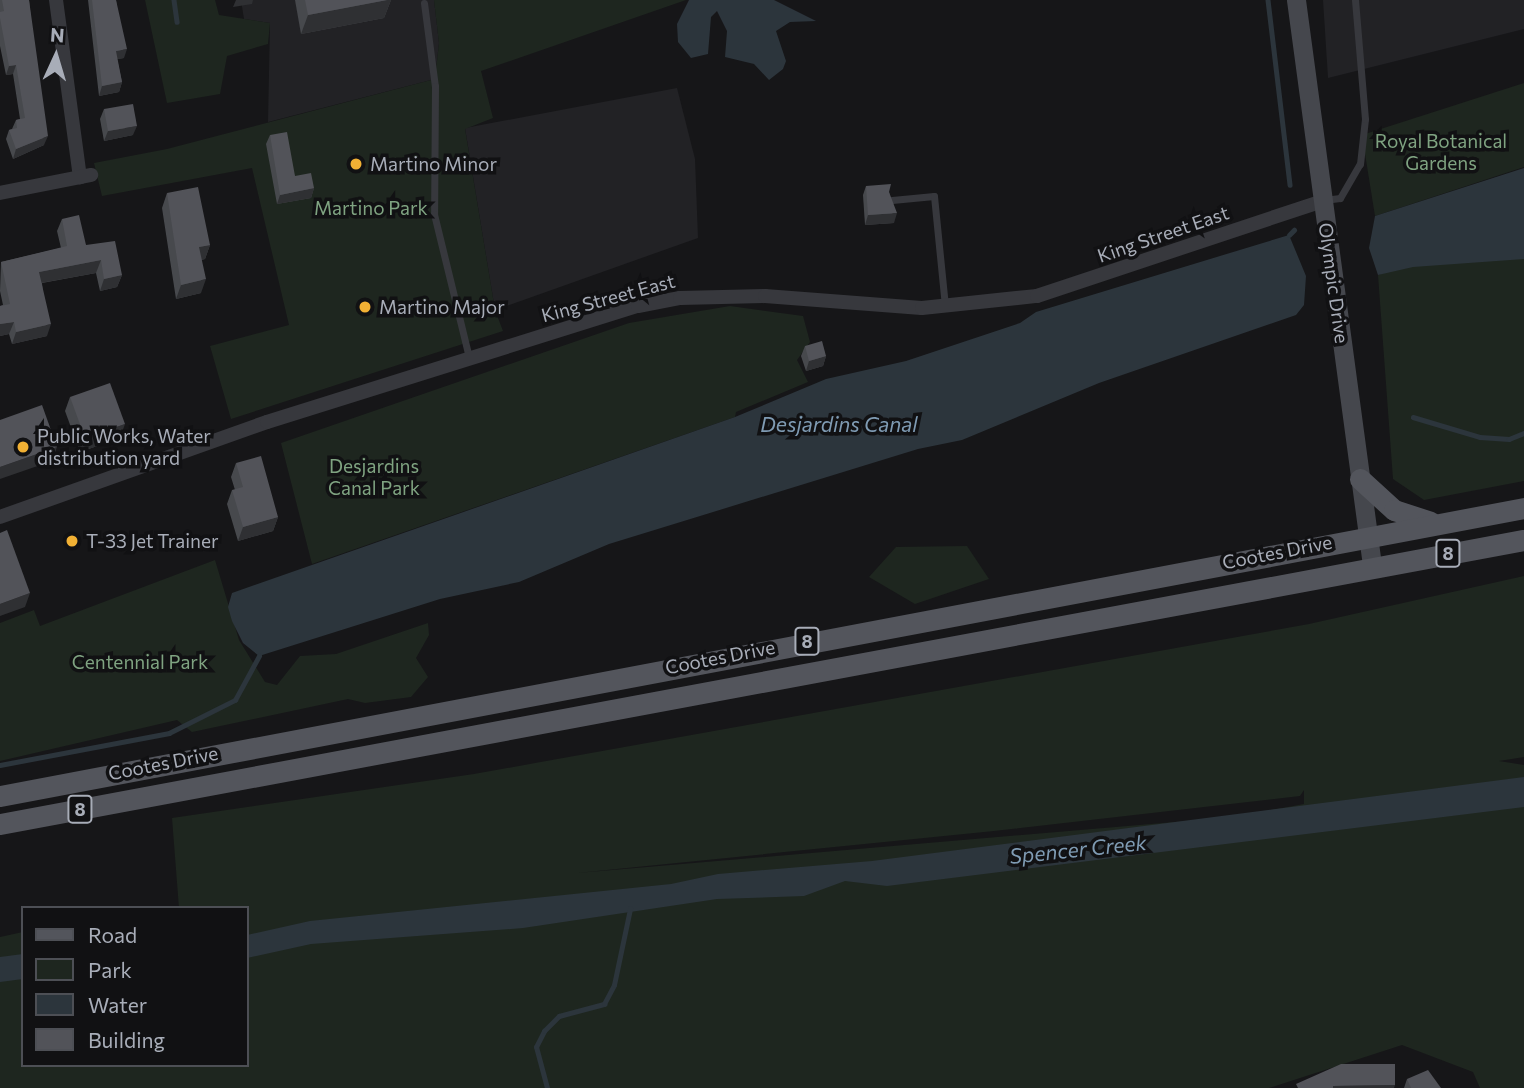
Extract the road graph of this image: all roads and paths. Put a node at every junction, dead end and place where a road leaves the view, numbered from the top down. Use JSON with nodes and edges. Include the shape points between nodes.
{"nodes":[{"id":1,"x":57,"y":0,"type":"edge"},
{"id":2,"x":1296,"y":0,"type":"edge"},
{"id":3,"x":1355,"y":0,"type":"edge"},
{"id":4,"x":424,"y":3,"type":"dead end"},
{"id":5,"x":0,"y":193,"type":"edge"},
{"id":6,"x":892,"y":200,"type":"edge"},
{"id":7,"x":1322,"y":201,"type":"junction"},
{"id":8,"x":944,"y":306,"type":"junction"},
{"id":9,"x":469,"y":358,"type":"junction"},
{"id":10,"x":1360,"y":479,"type":"junction"},
{"id":11,"x":1524,"y":508,"type":"edge"},
{"id":12,"x":0,"y":516,"type":"edge"},
{"id":13,"x":1436,"y":523,"type":"junction"},
{"id":14,"x":1367,"y":535,"type":"junction"},
{"id":15,"x":1524,"y":540,"type":"edge"},
{"id":16,"x":1372,"y":565,"type":"junction"},
{"id":17,"x":0,"y":796,"type":"edge"},
{"id":18,"x":0,"y":824,"type":"edge"}],
"edges":[{"from":1,"to":5,"type":"street","via":[[85,176]]},
{"from":2,"to":7,"type":"main road","name":"Olympic Drive"},
{"from":3,"to":7,"type":"lane","via":[[1365,119],[1360,164],[1340,198]]},
{"from":4,"to":9,"type":"lane","via":[[435,86],[434,214]]},
{"from":6,"to":8,"type":"lane","via":[[934,196]]},
{"from":7,"to":8,"type":"street","name":"King Street East","via":[[1037,296]]},
{"from":7,"to":10,"type":"main road","name":"Olympic Drive"},
{"from":8,"to":9,"type":"street","name":"King Street East","via":[[765,296],[680,298],[584,321]]},
{"from":9,"to":12,"type":"street","name":"King Street East","via":[[267,422]]},
{"from":10,"to":13,"type":"main road","via":[[1394,510]]},
{"from":10,"to":14,"type":"main road","name":"Olympic Drive"},
{"from":11,"to":13,"type":"main road","name":"Cootes Drive","number":"8"},
{"from":13,"to":14,"type":"main road","name":"Cootes Drive","number":"8"},
{"from":14,"to":16,"type":"main road","name":"Olympic Drive"},
{"from":14,"to":17,"type":"main road","name":"Cootes Drive","number":"8"},
{"from":15,"to":16,"type":"main road","name":"Cootes Drive","number":"8"},
{"from":16,"to":18,"type":"main road","name":"Cootes Drive","number":"8"}]}
